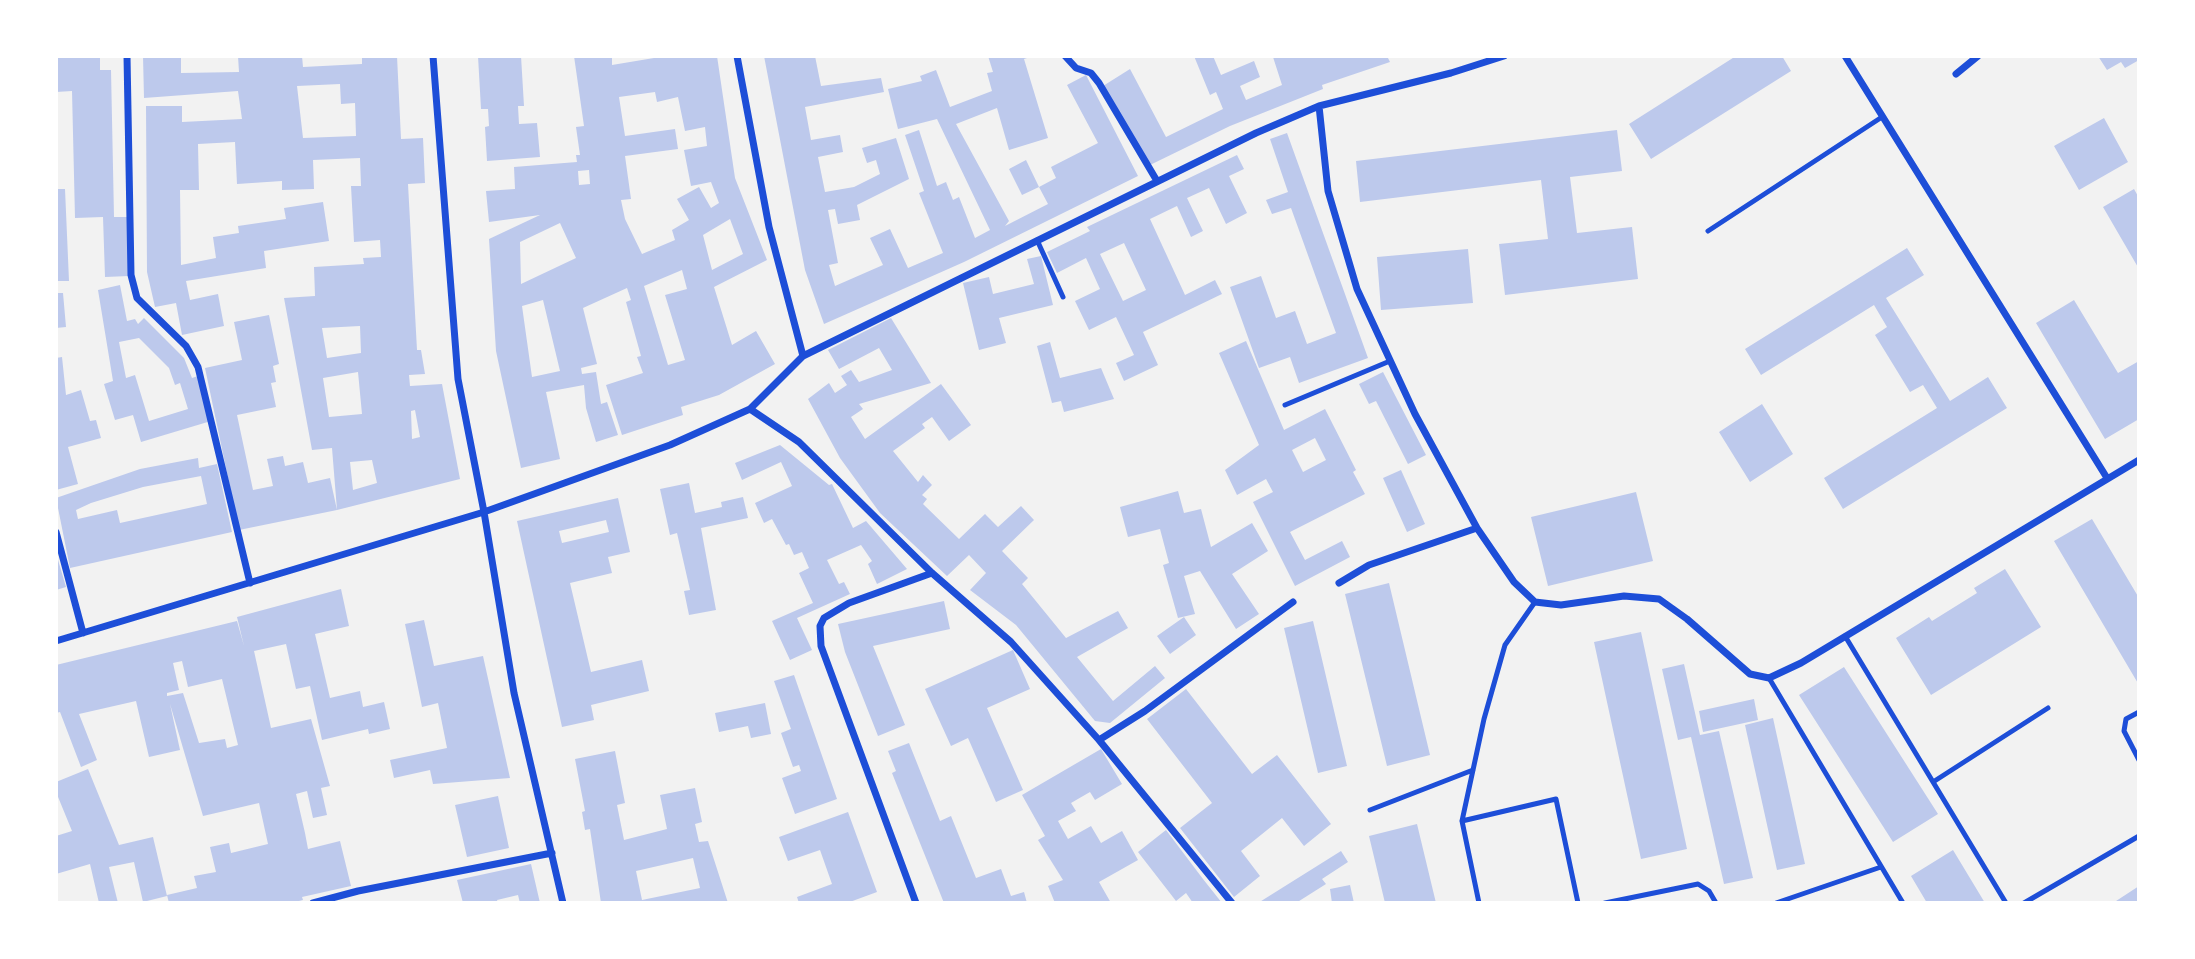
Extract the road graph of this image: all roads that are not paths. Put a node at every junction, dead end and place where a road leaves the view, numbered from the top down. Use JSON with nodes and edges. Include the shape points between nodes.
{"nodes":[{"id":1,"x":127,"y":56,"type":"edge"},
{"id":2,"x":433,"y":56,"type":"edge"},
{"id":3,"x":737,"y":56,"type":"edge"},
{"id":4,"x":1065,"y":56,"type":"edge"},
{"id":5,"x":1504,"y":56,"type":"edge"},
{"id":6,"x":1845,"y":56,"type":"edge"},
{"id":7,"x":1978,"y":56,"type":"edge"},
{"id":8,"x":1956,"y":74,"type":"dead end"},
{"id":9,"x":1319,"y":106,"type":"junction"},
{"id":10,"x":1882,"y":117,"type":"junction"},
{"id":11,"x":1157,"y":181,"type":"junction"},
{"id":12,"x":1708,"y":231,"type":"dead end"},
{"id":13,"x":1037,"y":240,"type":"junction"},
{"id":14,"x":1063,"y":297,"type":"dead end"},
{"id":15,"x":803,"y":356,"type":"junction"},
{"id":16,"x":1390,"y":361,"type":"junction"},
{"id":17,"x":1285,"y":405,"type":"dead end"},
{"id":18,"x":750,"y":409,"type":"junction"},
{"id":19,"x":2139,"y":460,"type":"edge"},
{"id":20,"x":2107,"y":478,"type":"junction"},
{"id":21,"x":484,"y":512,"type":"junction"},
{"id":22,"x":1477,"y":528,"type":"junction"},
{"id":23,"x":56,"y":532,"type":"edge"},
{"id":24,"x":932,"y":573,"type":"junction"},
{"id":25,"x":250,"y":583,"type":"junction"},
{"id":26,"x":1339,"y":583,"type":"dead end"},
{"id":27,"x":1293,"y":602,"type":"dead end"},
{"id":28,"x":1535,"y":602,"type":"junction"},
{"id":29,"x":83,"y":633,"type":"junction"},
{"id":30,"x":1845,"y":636,"type":"junction"},
{"id":31,"x":56,"y":641,"type":"edge"},
{"id":32,"x":1769,"y":678,"type":"junction"},
{"id":33,"x":2048,"y":708,"type":"dead end"},
{"id":34,"x":2139,"y":712,"type":"edge"},
{"id":35,"x":1099,"y":740,"type":"junction"},
{"id":36,"x":2139,"y":760,"type":"edge"},
{"id":37,"x":1473,"y":770,"type":"junction"},
{"id":38,"x":1933,"y":782,"type":"junction"},
{"id":39,"x":1370,"y":810,"type":"dead end"},
{"id":40,"x":1462,"y":821,"type":"junction"},
{"id":41,"x":2139,"y":836,"type":"edge"},
{"id":42,"x":552,"y":853,"type":"junction"},
{"id":43,"x":1881,"y":867,"type":"junction"},
{"id":44,"x":313,"y":903,"type":"edge"},
{"id":45,"x":563,"y":903,"type":"edge"},
{"id":46,"x":916,"y":903,"type":"edge"},
{"id":47,"x":1232,"y":903,"type":"edge"},
{"id":48,"x":1479,"y":903,"type":"edge"},
{"id":49,"x":1578,"y":903,"type":"edge"},
{"id":50,"x":1605,"y":903,"type":"edge"},
{"id":51,"x":1716,"y":903,"type":"edge"},
{"id":52,"x":1776,"y":903,"type":"edge"},
{"id":53,"x":1903,"y":903,"type":"edge"},
{"id":54,"x":2006,"y":903,"type":"edge"},
{"id":55,"x":2024,"y":903,"type":"edge"}],
"edges":[{"from":1,"to":25,"type":"street","via":[[131,275],[137,298],[186,346],[198,367]]},
{"from":2,"to":21,"type":"street","via":[[458,379]]},
{"from":3,"to":15,"type":"street","via":[[769,228]]},
{"from":4,"to":11,"type":"street","via":[[1099,83]]},
{"from":5,"to":9,"type":"street","via":[[1451,74]]},
{"from":6,"to":10,"type":"street"},
{"from":7,"to":8,"type":"street"},
{"from":9,"to":11,"type":"street"},
{"from":9,"to":16,"type":"street","via":[[1328,191],[1357,289]]},
{"from":10,"to":12,"type":"lane"},
{"from":10,"to":20,"type":"street"},
{"from":11,"to":13,"type":"street"},
{"from":13,"to":14,"type":"lane"},
{"from":13,"to":15,"type":"street"},
{"from":15,"to":18,"type":"street"},
{"from":16,"to":17,"type":"lane"},
{"from":16,"to":22,"type":"street"},
{"from":18,"to":21,"type":"street","via":[[670,445]]},
{"from":18,"to":24,"type":"street","via":[[799,442]]},
{"from":19,"to":20,"type":"street"},
{"from":20,"to":30,"type":"street"},
{"from":21,"to":25,"type":"street"},
{"from":21,"to":42,"type":"street","via":[[514,694]]},
{"from":22,"to":26,"type":"street","via":[[1369,565]]},
{"from":22,"to":28,"type":"street","via":[[1514,582]]},
{"from":23,"to":29,"type":"street"},
{"from":24,"to":35,"type":"street","via":[[1011,642]]},
{"from":24,"to":46,"type":"street","via":[[849,603],[824,618],[820,626],[821,646]]},
{"from":25,"to":29,"type":"street"},
{"from":27,"to":35,"type":"street"},
{"from":28,"to":32,"type":"street","via":[[1561,605],[1624,596],[1659,599],[1750,674]]},
{"from":28,"to":37,"type":"lane","via":[[1505,645]]},
{"from":29,"to":31,"type":"street"},
{"from":30,"to":32,"type":"street"},
{"from":30,"to":38,"type":"lane"},
{"from":32,"to":43,"type":"lane"},
{"from":33,"to":38,"type":"lane"},
{"from":34,"to":36,"type":"lane","via":[[2126,719],[2124,731]]},
{"from":35,"to":47,"type":"street"},
{"from":37,"to":39,"type":"lane"},
{"from":37,"to":40,"type":"lane"},
{"from":38,"to":54,"type":"lane"},
{"from":40,"to":48,"type":"lane"},
{"from":40,"to":49,"type":"lane","via":[[1556,799]]},
{"from":41,"to":55,"type":"lane"},
{"from":42,"to":44,"type":"street"},
{"from":42,"to":45,"type":"street"},
{"from":43,"to":52,"type":"lane"},
{"from":43,"to":53,"type":"lane"},
{"from":50,"to":51,"type":"lane","via":[[1698,884]]}]}
